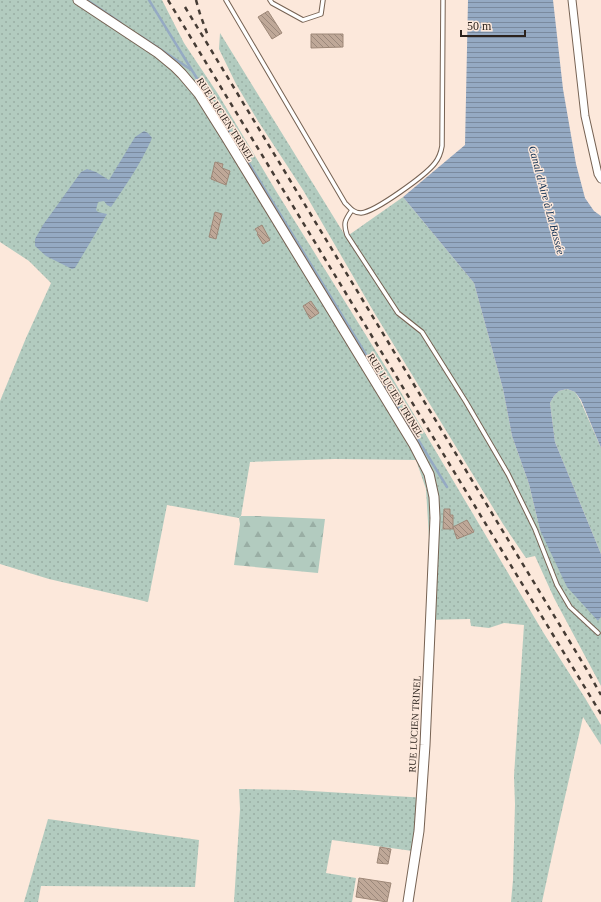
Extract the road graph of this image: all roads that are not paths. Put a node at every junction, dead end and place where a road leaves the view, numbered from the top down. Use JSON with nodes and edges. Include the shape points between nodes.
{"nodes":[{"id":1,"x":78,"y":0,"type":"edge"},
{"id":2,"x":226,"y":0,"type":"edge"},
{"id":3,"x":270,"y":0,"type":"edge"},
{"id":4,"x":323,"y":0,"type":"edge"},
{"id":5,"x":443,"y":0,"type":"edge"},
{"id":6,"x":572,"y":0,"type":"edge"},
{"id":7,"x":601,"y":179,"type":"edge"},
{"id":8,"x":352,"y":210,"type":"junction"},
{"id":9,"x":598,"y":633,"type":"dead end"},
{"id":10,"x":408,"y":902,"type":"edge"}],
"edges":[{"from":1,"to":10,"type":"street","name":"RUE LUCIEN TRINEL","via":[[158,53],[182,74],[198,94],[410,438],[429,474],[435,518],[425,745],[419,831]]},
{"from":2,"to":8,"type":"lane","via":[[345,203]]},
{"from":3,"to":4,"type":"lane","via":[[303,20],[321,14]]},
{"from":5,"to":8,"type":"lane","via":[[440,154],[429,170],[396,195],[367,211],[361,213]]},
{"from":6,"to":7,"type":"street","via":[[585,116]]},
{"from":8,"to":9,"type":"lane","via":[[344,223],[347,235],[398,313],[422,332],[508,474],[535,529],[557,585],[570,607]]}]}
